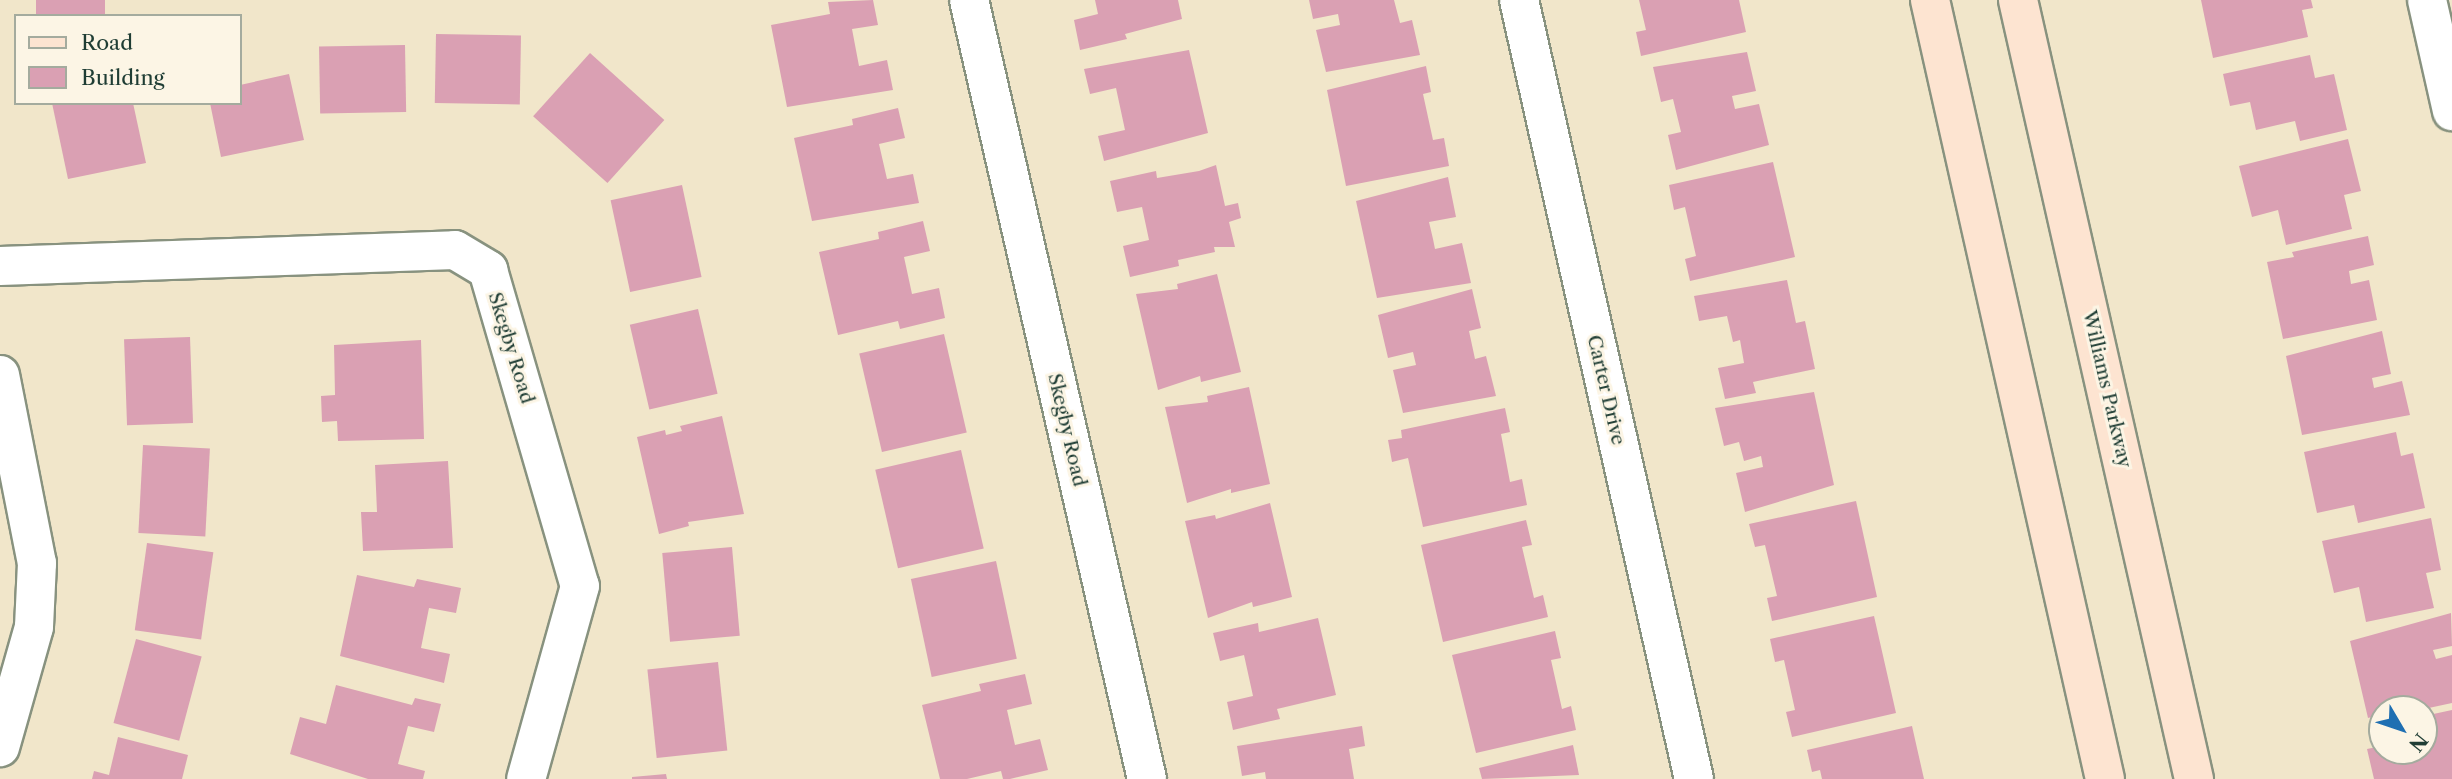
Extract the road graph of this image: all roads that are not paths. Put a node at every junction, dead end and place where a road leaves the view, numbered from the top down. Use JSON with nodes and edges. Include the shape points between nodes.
{"nodes":[{"id":1,"x":969,"y":0,"type":"edge"},
{"id":2,"x":1519,"y":0,"type":"edge"},
{"id":3,"x":1930,"y":0,"type":"edge"},
{"id":4,"x":2018,"y":0,"type":"edge"},
{"id":5,"x":2427,"y":0,"type":"edge"},
{"id":6,"x":2452,"y":111,"type":"edge"},
{"id":7,"x":0,"y":266,"type":"edge"},
{"id":8,"x":0,"y":375,"type":"edge"},
{"id":9,"x":0,"y":747,"type":"edge"},
{"id":10,"x":526,"y":779,"type":"edge"},
{"id":11,"x":1147,"y":779,"type":"edge"},
{"id":12,"x":1694,"y":779,"type":"edge"},
{"id":13,"x":2105,"y":779,"type":"edge"},
{"id":14,"x":2194,"y":779,"type":"edge"}],
"edges":[{"from":1,"to":11,"type":"street","name":"Skegby Road"},
{"from":2,"to":12,"type":"street","name":"Carter Drive"},
{"from":3,"to":13,"type":"main road"},
{"from":4,"to":14,"type":"main road","name":"Williams Parkway"},
{"from":5,"to":6,"type":"street"},
{"from":7,"to":10,"type":"street","name":"Skegby Road","via":[[455,250],[488,270],[580,586]]},
{"from":8,"to":9,"type":"street","via":[[37,563],[34,626]]}]}
